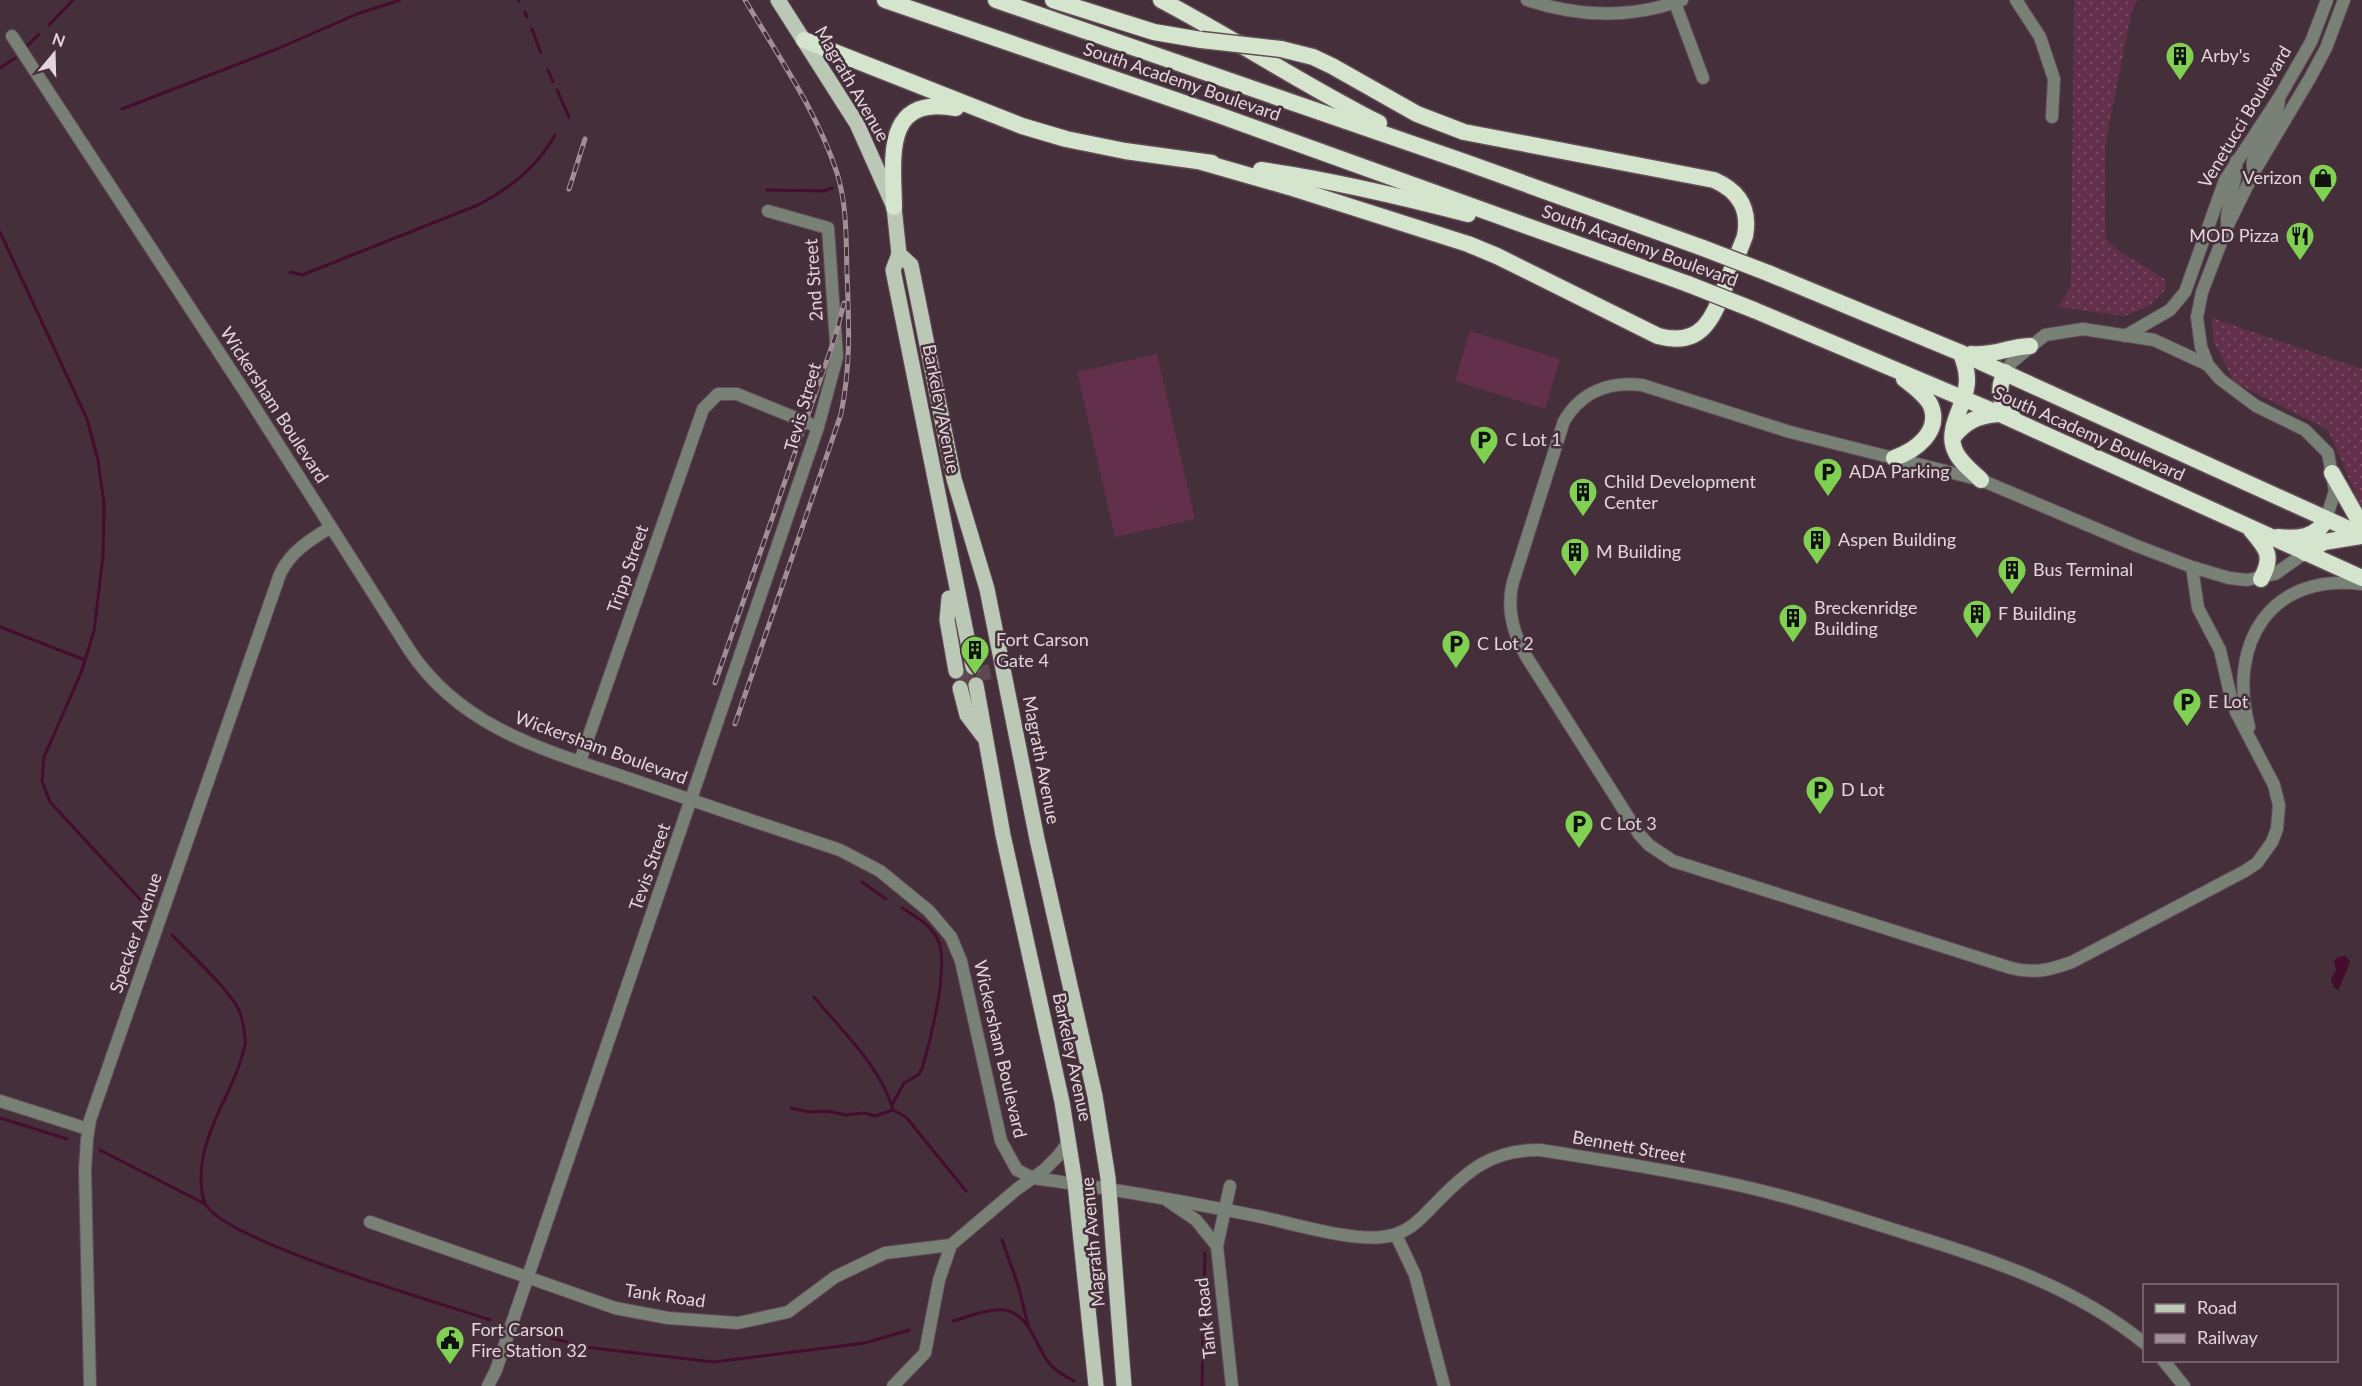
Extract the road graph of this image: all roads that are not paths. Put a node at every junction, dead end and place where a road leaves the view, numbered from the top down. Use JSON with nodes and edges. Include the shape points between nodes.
{"nodes":[{"id":1,"x":778,"y":0,"type":"edge"},
{"id":2,"x":885,"y":0,"type":"edge"},
{"id":3,"x":996,"y":0,"type":"edge"},
{"id":4,"x":1053,"y":0,"type":"edge"},
{"id":5,"x":1161,"y":0,"type":"edge"},
{"id":6,"x":1527,"y":0,"type":"edge"},
{"id":7,"x":2016,"y":0,"type":"edge"},
{"id":8,"x":2327,"y":0,"type":"edge"},
{"id":9,"x":2344,"y":0,"type":"edge"},
{"id":10,"x":1678,"y":1,"type":"edge"},
{"id":11,"x":12,"y":36,"type":"dead end"},
{"id":12,"x":804,"y":40,"type":"junction"},
{"id":13,"x":1703,"y":78,"type":"dead end"},
{"id":14,"x":2280,"y":96,"type":"junction"},
{"id":15,"x":986,"y":113,"type":"junction"},
{"id":16,"x":2052,"y":117,"type":"dead end"},
{"id":17,"x":1462,"y":161,"type":"junction"},
{"id":18,"x":2236,"y":161,"type":"junction"},
{"id":19,"x":1202,"y":162,"type":"junction"},
{"id":20,"x":2254,"y":172,"type":"junction"},
{"id":21,"x":894,"y":207,"type":"junction"},
{"id":22,"x":768,"y":212,"type":"dead end"},
{"id":23,"x":2227,"y":226,"type":"junction"},
{"id":24,"x":1578,"y":243,"type":"junction"},
{"id":25,"x":899,"y":254,"type":"junction"},
{"id":26,"x":2125,"y":336,"type":"junction"},
{"id":27,"x":2030,"y":346,"type":"junction"},
{"id":28,"x":1961,"y":353,"type":"junction"},
{"id":29,"x":837,"y":357,"type":"joint"},
{"id":30,"x":2208,"y":365,"type":"junction"},
{"id":31,"x":1892,"y":368,"type":"junction"},
{"id":32,"x":2005,"y":372,"type":"junction"},
{"id":33,"x":1964,"y":399,"type":"junction"},
{"id":34,"x":2000,"y":414,"type":"junction"},
{"id":35,"x":2017,"y":422,"type":"junction"},
{"id":36,"x":818,"y":427,"type":"junction"},
{"id":37,"x":1953,"y":437,"type":"junction"},
{"id":38,"x":1894,"y":458,"type":"junction"},
{"id":39,"x":2332,"y":473,"type":"junction"},
{"id":40,"x":1981,"y":480,"type":"junction"},
{"id":41,"x":2326,"y":519,"type":"junction"},
{"id":42,"x":2362,"y":526,"type":"edge"},
{"id":43,"x":331,"y":527,"type":"junction"},
{"id":44,"x":2249,"y":527,"type":"junction"},
{"id":45,"x":2268,"y":536,"type":"junction"},
{"id":46,"x":2362,"y":536,"type":"edge"},
{"id":47,"x":2305,"y":553,"type":"junction"},
{"id":48,"x":2192,"y":567,"type":"junction"},
{"id":49,"x":954,"y":573,"type":"junction"},
{"id":50,"x":2362,"y":578,"type":"edge"},
{"id":51,"x":2261,"y":579,"type":"junction"},
{"id":52,"x":2362,"y":584,"type":"edge"},
{"id":53,"x":986,"y":740,"type":"junction"},
{"id":54,"x":2252,"y":740,"type":"junction"},
{"id":55,"x":580,"y":761,"type":"junction"},
{"id":56,"x":692,"y":800,"type":"junction"},
{"id":57,"x":0,"y":1101,"type":"edge"},
{"id":58,"x":88,"y":1128,"type":"junction"},
{"id":59,"x":1069,"y":1141,"type":"junction"},
{"id":60,"x":1033,"y":1178,"type":"junction"},
{"id":61,"x":1075,"y":1184,"type":"junction"},
{"id":62,"x":1230,"y":1186,"type":"dead end"},
{"id":63,"x":1108,"y":1188,"type":"junction"},
{"id":64,"x":1161,"y":1196,"type":"junction"},
{"id":65,"x":1225,"y":1209,"type":"junction"},
{"id":66,"x":370,"y":1222,"type":"dead end"},
{"id":67,"x":1396,"y":1235,"type":"junction"},
{"id":68,"x":951,"y":1245,"type":"junction"},
{"id":69,"x":1217,"y":1246,"type":"junction"},
{"id":70,"x":526,"y":1278,"type":"junction"},
{"id":71,"x":2143,"y":1342,"type":"edge"},
{"id":72,"x":2165,"y":1362,"type":"edge"},
{"id":73,"x":90,"y":1386,"type":"edge"},
{"id":74,"x":488,"y":1386,"type":"edge"},
{"id":75,"x":893,"y":1386,"type":"edge"},
{"id":76,"x":1096,"y":1386,"type":"edge"},
{"id":77,"x":1124,"y":1386,"type":"edge"},
{"id":78,"x":1232,"y":1386,"type":"edge"},
{"id":79,"x":1444,"y":1386,"type":"edge"},
{"id":80,"x":2184,"y":1386,"type":"edge"}],
"edges":[{"from":1,"to":12,"type":"main road","name":"Magrath Avenue"},
{"from":2,"to":24,"type":"highway","name":"South Academy Boulevard"},
{"from":3,"to":17,"type":"highway","name":"South Academy Boulevard"},
{"from":4,"to":19,"type":"highway","bridge":true,"via":[[1154,32],[1313,57],[1417,114],[1464,132],[1714,180],[1737,195],[1747,224],[1714,315],[1692,336],[1669,339],[1468,244]]},
{"from":5,"to":17,"type":"highway","via":[[1350,109]]},
{"from":6,"to":10,"type":"street","via":[[1594,14],[1633,13]]},
{"from":7,"to":16,"type":"street","via":[[2040,37],[2054,79]]},
{"from":8,"to":14,"type":"street","name":"Venetucci Boulevard","via":[[2311,42]]},
{"from":9,"to":20,"type":"street","name":"Venetucci Boulevard","via":[[2310,78]]},
{"from":10,"to":13,"type":"street"},
{"from":11,"to":43,"type":"street","name":"Wickersham Boulevard"},
{"from":12,"to":15,"type":"highway"},
{"from":12,"to":21,"type":"main road","name":"Magrath Avenue","via":[[857,124]]},
{"from":14,"to":18,"type":"street","name":"Venetucci Boulevard"},
{"from":14,"to":20,"type":"street","via":[[2276,118],[2254,155]]},
{"from":15,"to":19,"type":"highway","via":[[1066,139]]},
{"from":15,"to":21,"type":"highway","via":[[938,105],[910,113],[900,126],[892,153]]},
{"from":17,"to":28,"type":"highway","name":"South Academy Boulevard","bridge":true,"via":[[1768,273]]},
{"from":18,"to":23,"type":"street","via":[[2237,179],[2227,208]]},
{"from":18,"to":26,"type":"street","name":"Venetucci Boulevard","via":[[2216,201],[2185,292],[2170,310]]},
{"from":19,"to":24,"type":"highway","via":[[1308,176]]},
{"from":20,"to":23,"type":"street","name":"Venetucci Boulevard"},
{"from":21,"to":25,"type":"main road","name":"Magrath Avenue"},
{"from":22,"to":29,"type":"street","name":"2nd Street","via":[[828,228]]},
{"from":23,"to":30,"type":"street","name":"Venetucci Boulevard","via":[[2202,292],[2197,317]]},
{"from":24,"to":31,"type":"highway","name":"South Academy Boulevard","bridge":true},
{"from":25,"to":49,"type":"main road","name":"Barkeley Avenue","via":[[893,270]]},
{"from":25,"to":63,"type":"main road","name":"Magrath Avenue","via":[[911,265],[954,479],[987,589],[1037,839],[1095,1096]]},
{"from":26,"to":27,"type":"street","via":[[2066,330],[2045,335]]},
{"from":26,"to":30,"type":"street","via":[[2154,340]]},
{"from":27,"to":28,"type":"highway","via":[[2014,346],[1990,355]]},
{"from":27,"to":32,"type":"street"},
{"from":28,"to":32,"type":"highway","name":"South Academy Boulevard"},
{"from":28,"to":33,"type":"highway","via":[[1967,374]]},
{"from":29,"to":36,"type":"street","name":"Tevis Street"},
{"from":30,"to":39,"type":"street","name":"Venetucci Boulevard","via":[[2256,406],[2306,430],[2328,453]]},
{"from":31,"to":33,"type":"highway","name":"South Academy Boulevard"},
{"from":31,"to":38,"type":"highway","via":[[1924,396],[1933,417],[1920,445]]},
{"from":32,"to":35,"type":"highway","via":[[2000,383],[2001,401]]},
{"from":32,"to":41,"type":"highway","name":"South Academy Boulevard"},
{"from":33,"to":34,"type":"highway","name":"South Academy Boulevard"},
{"from":33,"to":37,"type":"highway"},
{"from":34,"to":35,"type":"highway","name":"South Academy Boulevard"},
{"from":34,"to":37,"type":"highway","via":[[1972,419]]},
{"from":35,"to":44,"type":"highway","name":"South Academy Boulevard"},
{"from":36,"to":55,"type":"street","name":"Tripp Street","via":[[737,394],[718,393],[703,409]]},
{"from":36,"to":56,"type":"street","name":"Tevis Street"},
{"from":37,"to":40,"type":"highway","via":[[1960,459]]},
{"from":38,"to":40,"type":"street"},
{"from":38,"to":54,"type":"street","via":[[1790,432],[1628,383],[1591,392],[1564,421],[1511,588],[1513,627],[1526,656],[1639,834],[1660,854],[2011,968],[2048,971],[2245,871],[2266,853],[2277,830],[2279,805],[2274,785]]},
{"from":39,"to":41,"type":"street","name":"Venetucci Boulevard","via":[[2335,491]]},
{"from":39,"to":42,"type":"highway"},
{"from":40,"to":48,"type":"street"},
{"from":41,"to":45,"type":"highway","via":[[2317,532],[2305,536]]},
{"from":41,"to":46,"type":"highway","name":"South Academy Boulevard"},
{"from":43,"to":55,"type":"street","name":"Wickersham Boulevard","via":[[415,659],[451,699],[514,738]]},
{"from":43,"to":58,"type":"street","name":"Specker Avenue","via":[[299,548],[280,574]]},
{"from":44,"to":45,"type":"highway","name":"South Academy Boulevard"},
{"from":44,"to":51,"type":"highway","via":[[2268,555]]},
{"from":45,"to":47,"type":"highway","name":"South Academy Boulevard"},
{"from":46,"to":47,"type":"highway","via":[[2324,542]]},
{"from":47,"to":50,"type":"highway","name":"South Academy Boulevard"},
{"from":47,"to":51,"type":"street","via":[[2282,571]]},
{"from":48,"to":51,"type":"street","via":[[2229,578]]},
{"from":48,"to":54,"type":"street","via":[[2198,608],[2220,650],[2233,705]]},
{"from":49,"to":49,"type":"main road","name":"Barkeley Avenue","via":[[969,668],[947,620]]},
{"from":52,"to":54,"type":"street","via":[[2346,582],[2306,588],[2278,603],[2257,626],[2244,659],[2242,679]]},
{"from":53,"to":53,"type":"main road","name":"Barkeley Avenue","via":[[967,715],[972,686],[990,717]]},
{"from":53,"to":59,"type":"main road","name":"Barkeley Avenue"},
{"from":55,"to":56,"type":"street","name":"Wickersham Boulevard"},
{"from":56,"to":60,"type":"street","name":"Wickersham Boulevard","via":[[840,850],[880,871],[938,920],[951,937],[961,961],[1001,1141],[1017,1170]]},
{"from":56,"to":70,"type":"street","name":"Tevis Street"},
{"from":57,"to":58,"type":"street"},
{"from":58,"to":73,"type":"street","name":"Specker Avenue","via":[[85,1170]]},
{"from":59,"to":60,"type":"street","via":[[1059,1156]]},
{"from":59,"to":61,"type":"main road","name":"Barkeley Avenue"},
{"from":60,"to":61,"type":"street"},
{"from":60,"to":68,"type":"street"},
{"from":61,"to":63,"type":"street"},
{"from":61,"to":76,"type":"main road","name":"Barkeley Avenue"},
{"from":62,"to":65,"type":"street","name":"Tank Road"},
{"from":63,"to":64,"type":"street","name":"Bennett Street"},
{"from":63,"to":77,"type":"main road","name":"Magrath Avenue"},
{"from":64,"to":65,"type":"street","name":"Bennett Street"},
{"from":64,"to":69,"type":"street","via":[[1196,1220]]},
{"from":65,"to":67,"type":"street","name":"Bennett Street","via":[[1364,1237]]},
{"from":65,"to":69,"type":"street","name":"Tank Road"},
{"from":66,"to":70,"type":"street","name":"Tank Road"},
{"from":67,"to":71,"type":"street","name":"Bennett Street","via":[[1416,1224],[1481,1163],[1512,1152],[1539,1150],[1728,1183],[1960,1250],[2053,1287],[2115,1321]]},
{"from":67,"to":79,"type":"street","via":[[1415,1275]]},
{"from":68,"to":70,"type":"street","name":"Tank Road","via":[[885,1253],[835,1277],[788,1312],[738,1323],[668,1318],[615,1308]]},
{"from":68,"to":75,"type":"street","via":[[939,1280],[925,1353]]},
{"from":69,"to":78,"type":"street","name":"Tank Road"},
{"from":70,"to":74,"type":"street","name":"Tevis Street"},
{"from":72,"to":80,"type":"street"}]}
